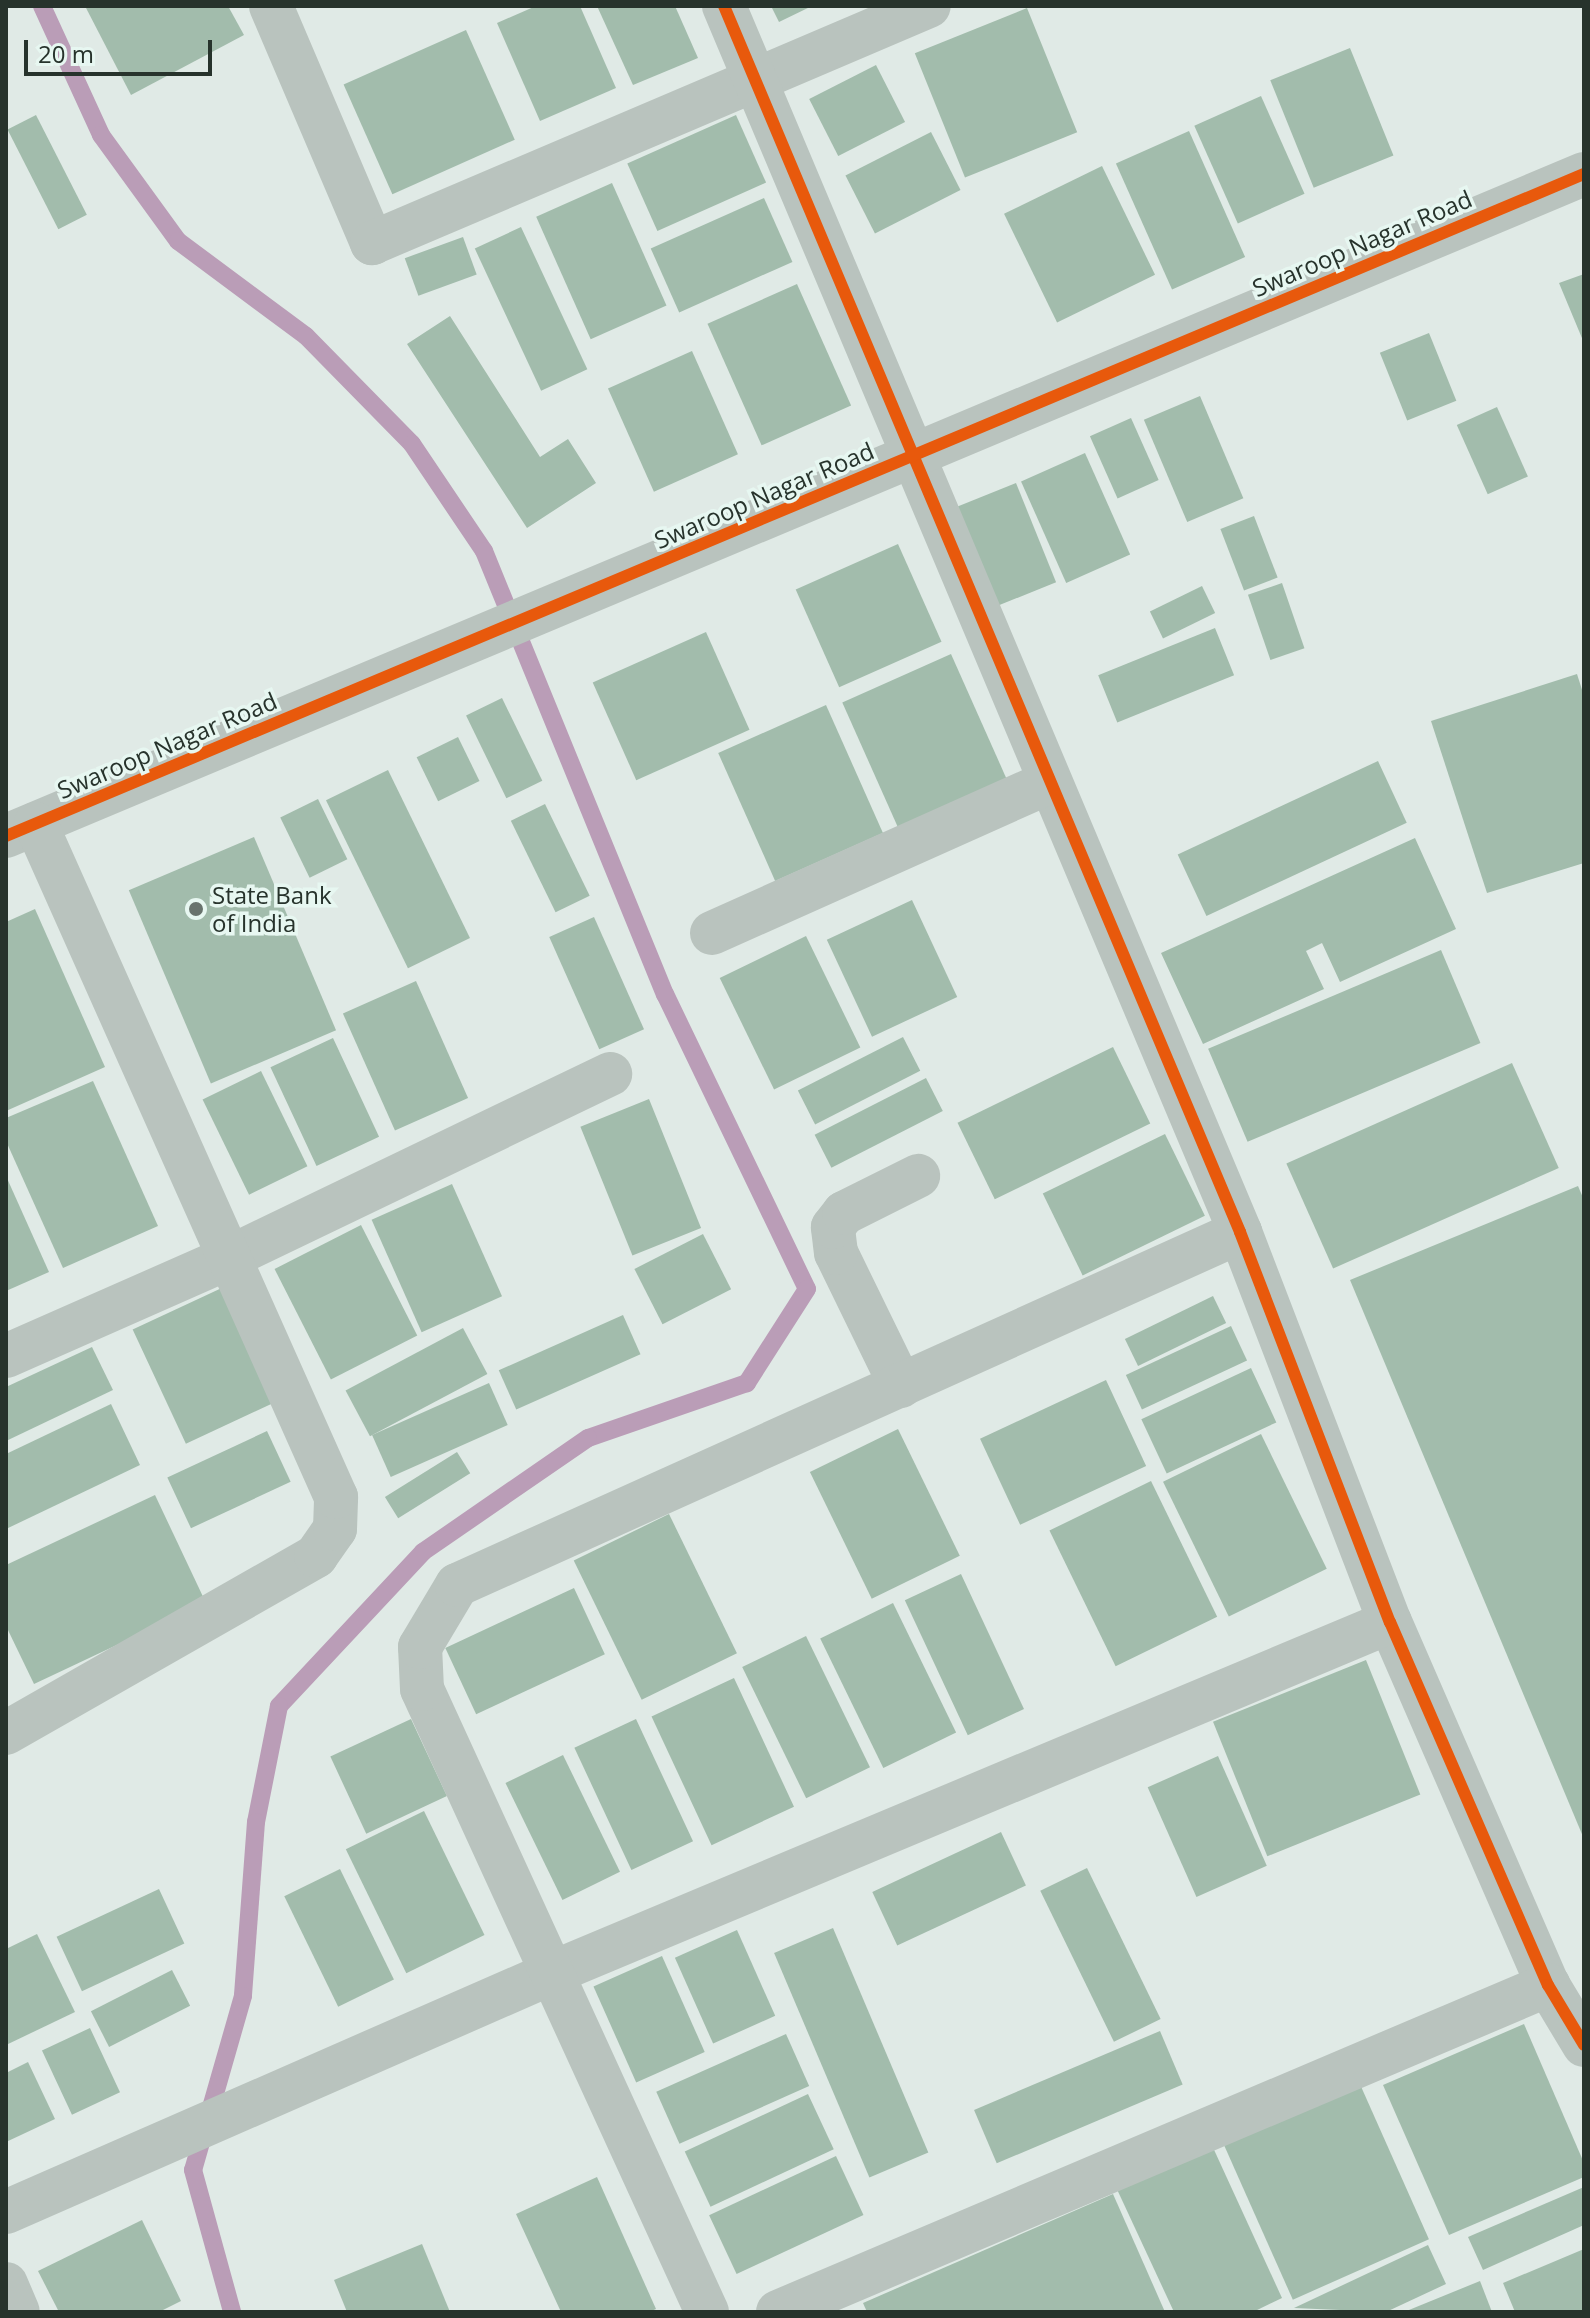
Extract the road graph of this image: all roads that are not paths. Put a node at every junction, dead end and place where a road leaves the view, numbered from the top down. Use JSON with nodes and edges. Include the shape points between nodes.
{"nodes":[{"id":1,"x":271,"y":6,"type":"edge"},
{"id":2,"x":724,"y":6,"type":"edge"},
{"id":3,"x":929,"y":6,"type":"edge"},
{"id":4,"x":754,"y":80,"type":"junction"},
{"id":5,"x":1584,"y":174,"type":"edge"},
{"id":6,"x":912,"y":456,"type":"junction"},
{"id":7,"x":1049,"y":782,"type":"junction"},
{"id":8,"x":21,"y":830,"type":"edge"},
{"id":9,"x":712,"y":933,"type":"dead end"},
{"id":10,"x":610,"y":1074,"type":"dead end"},
{"id":11,"x":918,"y":1176,"type":"dead end"},
{"id":12,"x":1240,"y":1232,"type":"junction"},
{"id":13,"x":230,"y":1257,"type":"junction"},
{"id":14,"x":6,"y":1356,"type":"edge"},
{"id":15,"x":901,"y":1386,"type":"junction"},
{"id":16,"x":1390,"y":1622,"type":"junction"},
{"id":17,"x":6,"y":1733,"type":"edge"},
{"id":18,"x":554,"y":1972,"type":"junction"},
{"id":19,"x":1548,"y":1985,"type":"junction"},
{"id":20,"x":1584,"y":2045,"type":"edge"},
{"id":21,"x":6,"y":2212,"type":"edge"},
{"id":22,"x":6,"y":2284,"type":"edge"},
{"id":23,"x":18,"y":2312,"type":"edge"},
{"id":24,"x":707,"y":2312,"type":"edge"},
{"id":25,"x":778,"y":2312,"type":"edge"}],
"edges":[{"from":1,"to":4,"type":"street","via":[[372,243]]},
{"from":2,"to":4,"type":"street"},
{"from":3,"to":4,"type":"street"},
{"from":4,"to":6,"type":"street"},
{"from":5,"to":6,"type":"street","name":"Swaroop Nagar Road"},
{"from":6,"to":7,"type":"street"},
{"from":6,"to":8,"type":"street","name":"Swaroop Nagar Road"},
{"from":7,"to":9,"type":"street"},
{"from":7,"to":12,"type":"street"},
{"from":8,"to":13,"type":"street"},
{"from":10,"to":13,"type":"street"},
{"from":11,"to":15,"type":"street","via":[[844,1213],[833,1227],[836,1253]]},
{"from":12,"to":15,"type":"street"},
{"from":12,"to":16,"type":"street"},
{"from":13,"to":14,"type":"street"},
{"from":13,"to":17,"type":"street","via":[[336,1497],[335,1529],[316,1556],[283,1579]]},
{"from":15,"to":18,"type":"street","via":[[457,1585],[438,1612],[420,1647],[422,1689]]},
{"from":16,"to":18,"type":"street"},
{"from":16,"to":19,"type":"street"},
{"from":18,"to":21,"type":"street"},
{"from":18,"to":24,"type":"street"},
{"from":19,"to":20,"type":"street"},
{"from":19,"to":25,"type":"street"},
{"from":22,"to":23,"type":"street"}]}
